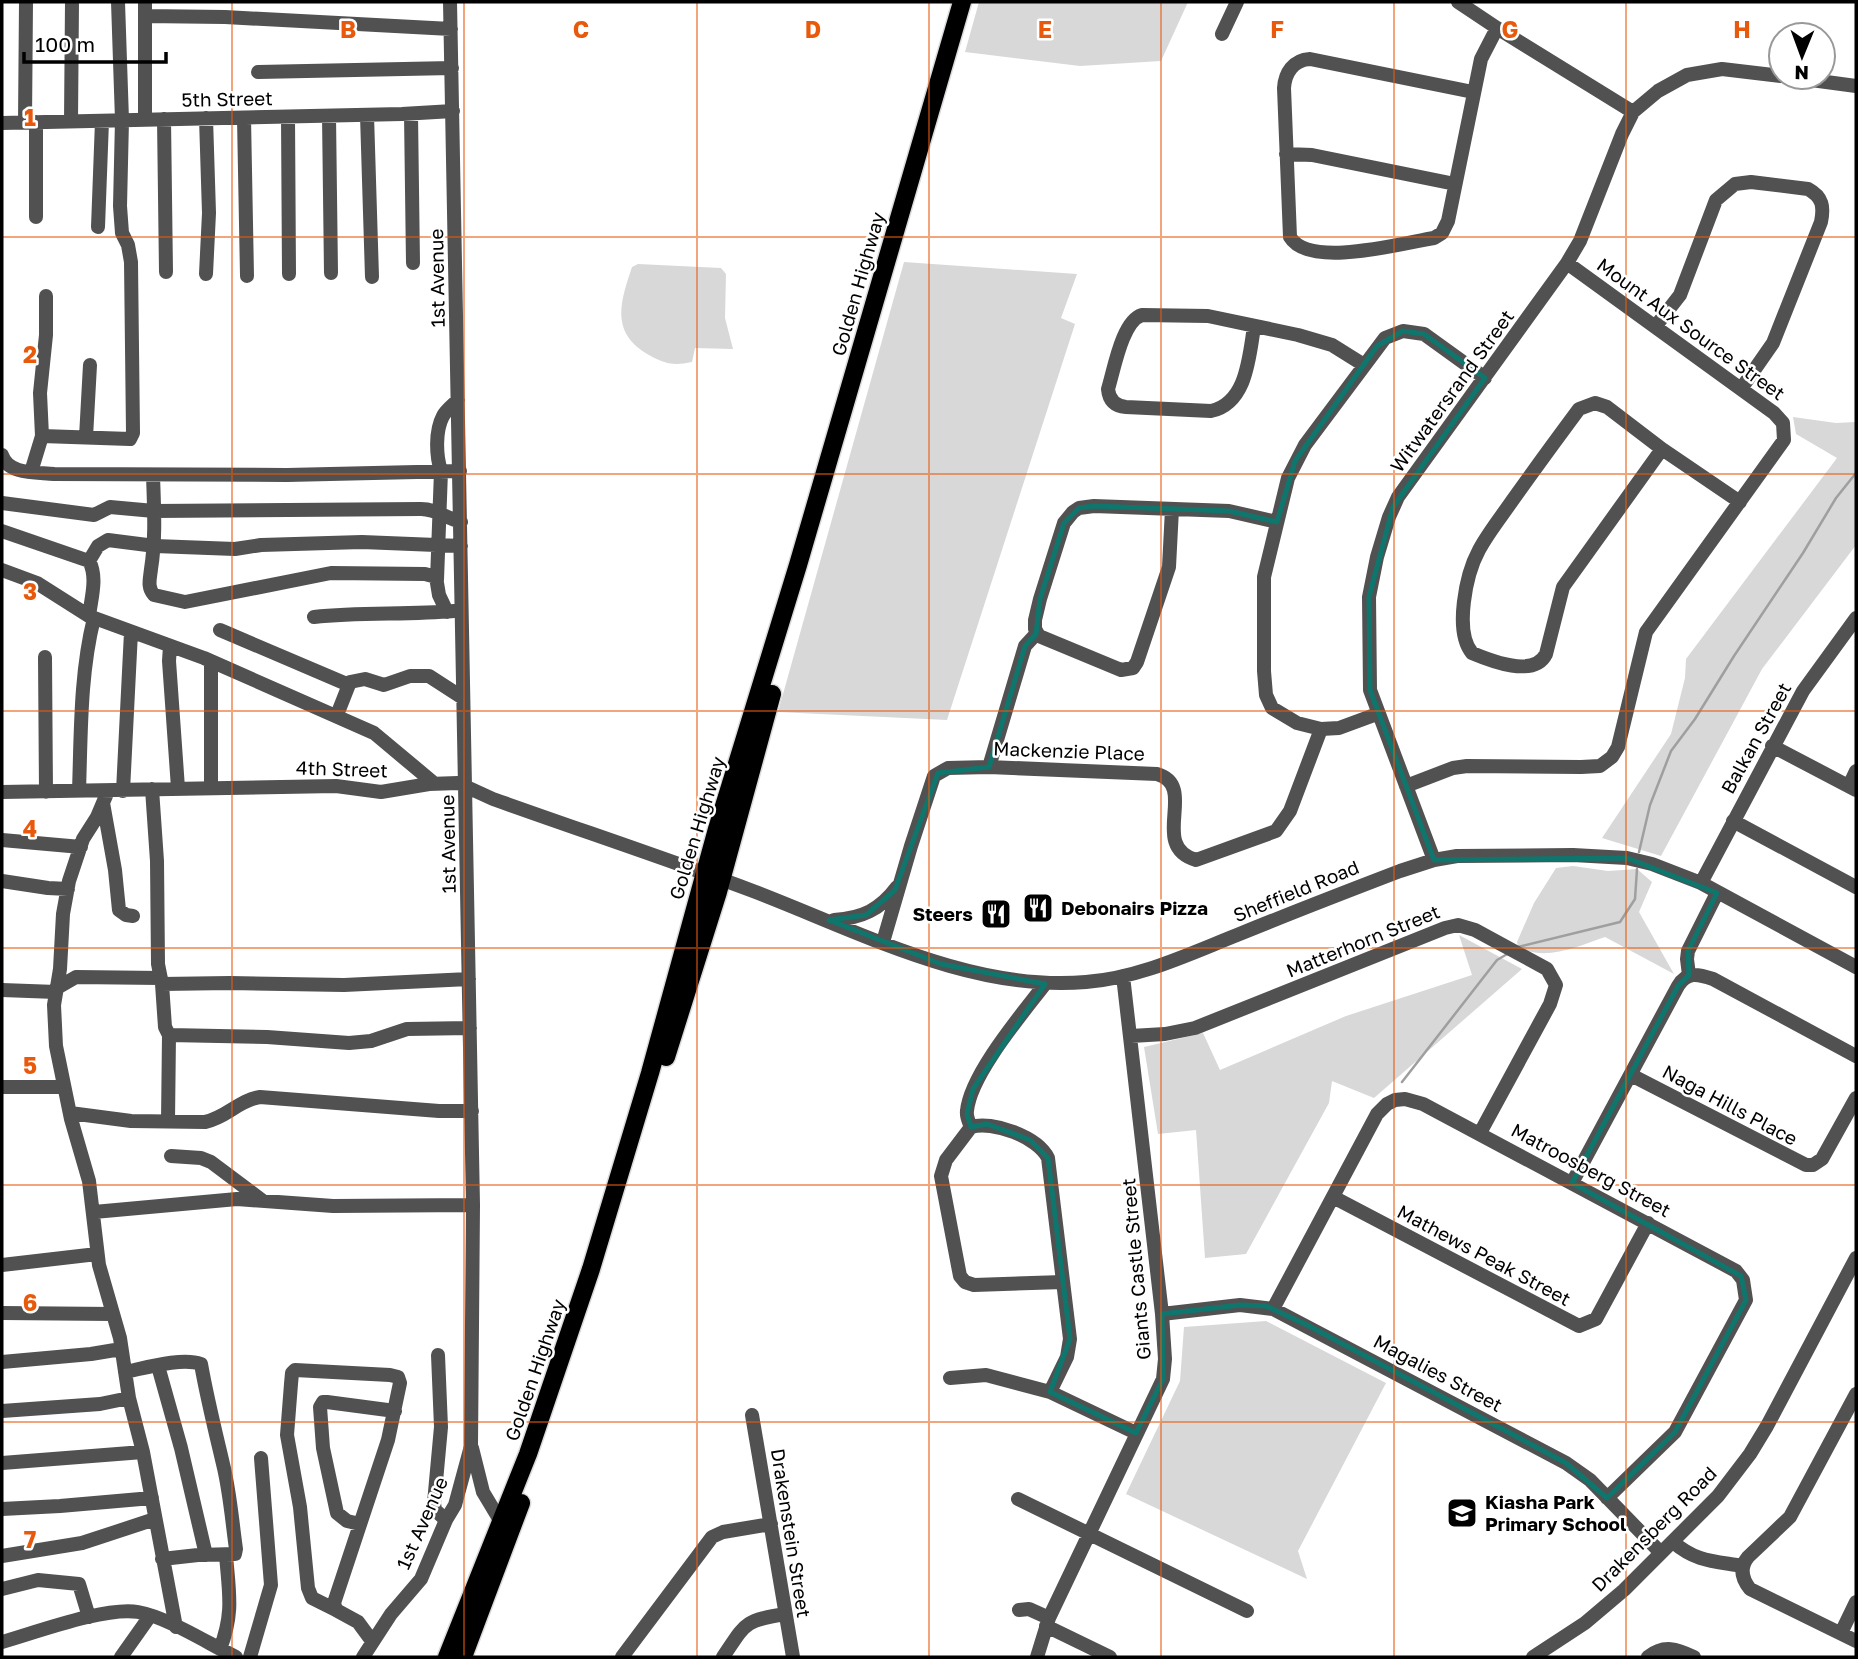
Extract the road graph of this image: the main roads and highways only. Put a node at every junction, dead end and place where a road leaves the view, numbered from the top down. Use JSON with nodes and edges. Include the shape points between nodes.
{"nodes":[{"id":1,"x":962,"y":2,"type":"edge"},
{"id":2,"x":973,"y":2,"type":"edge"},
{"id":3,"x":713,"y":877,"type":"junction"},
{"id":4,"x":447,"y":1657,"type":"edge"},
{"id":5,"x":463,"y":1657,"type":"edge"}],
"edges":[{"from":1,"to":3,"type":"main road","name":"Golden Highway"},
{"from":2,"to":3,"type":"main road","name":"Golden Highway","via":[[772,695]]},
{"from":3,"to":4,"type":"main road","name":"Golden Highway","via":[[591,1269],[528,1454]]},
{"from":3,"to":5,"type":"main road","name":"Golden Highway","via":[[597,1284]]}]}
